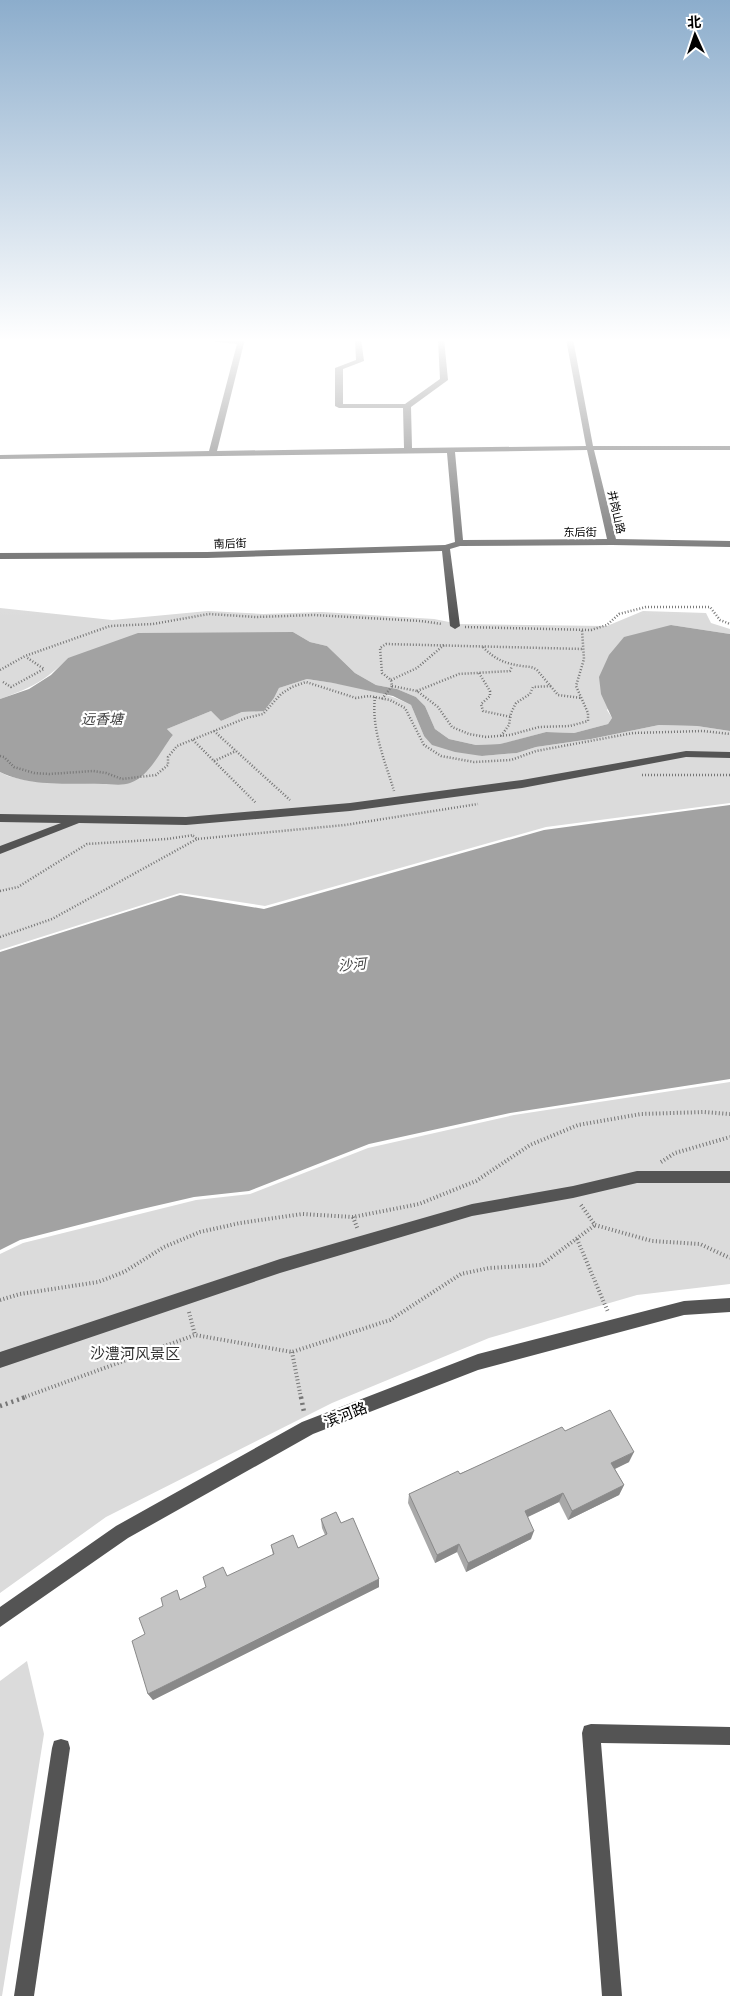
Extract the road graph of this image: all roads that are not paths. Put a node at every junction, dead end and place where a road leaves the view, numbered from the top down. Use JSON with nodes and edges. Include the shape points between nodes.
{"nodes":[{"id":1,"x":218,"y":432,"type":"edge"},
{"id":2,"x":408,"y":432,"type":"edge"},
{"id":3,"x":587,"y":432,"type":"edge"},
{"id":4,"x":590,"y":448,"type":"junction"},
{"id":5,"x":730,"y":448,"type":"edge"},
{"id":6,"x":451,"y":450,"type":"junction"},
{"id":7,"x":408,"y":451,"type":"junction"},
{"id":8,"x":213,"y":453,"type":"junction"},
{"id":9,"x":0,"y":457,"type":"edge"},
{"id":10,"x":612,"y":542,"type":"junction"},
{"id":11,"x":459,"y":543,"type":"junction"},
{"id":12,"x":730,"y":544,"type":"edge"},
{"id":13,"x":446,"y":548,"type":"junction"},
{"id":14,"x":0,"y":556,"type":"edge"},
{"id":15,"x":455,"y":626,"type":"road end"},
{"id":16,"x":730,"y":755,"type":"edge"},
{"id":17,"x":0,"y":818,"type":"edge"},
{"id":18,"x":81,"y":820,"type":"junction"},
{"id":19,"x":0,"y":850,"type":"edge"},
{"id":20,"x":730,"y":1177,"type":"edge"},
{"id":21,"x":730,"y":1305,"type":"edge"},
{"id":22,"x":0,"y":1360,"type":"edge"},
{"id":23,"x":0,"y":1618,"type":"edge"},
{"id":24,"x":730,"y":1736,"type":"edge"},
{"id":25,"x":61,"y":1748,"type":"dead end"},
{"id":26,"x":24,"y":1996,"type":"edge"},
{"id":27,"x":612,"y":1996,"type":"edge"}],
"edges":[{"from":1,"to":8,"type":"street"},
{"from":2,"to":7,"type":"street"},
{"from":3,"to":4,"type":"street","name":"井岗山路"},
{"from":4,"to":5,"type":"street"},
{"from":4,"to":6,"type":"street"},
{"from":4,"to":10,"type":"street","name":"井岗山路"},
{"from":6,"to":7,"type":"street"},
{"from":6,"to":11,"type":"street"},
{"from":7,"to":8,"type":"street"},
{"from":8,"to":9,"type":"street"},
{"from":10,"to":11,"type":"street","name":"东后街"},
{"from":10,"to":12,"type":"street","name":"东后街"},
{"from":11,"to":13,"type":"street","name":"南后街"},
{"from":13,"to":14,"type":"street","name":"南后街","via":[[207,555]]},
{"from":13,"to":15,"type":"street"},
{"from":16,"to":18,"type":"street","via":[[686,754],[522,784],[302,811],[216,819]]},
{"from":17,"to":18,"type":"street"},
{"from":18,"to":19,"type":"street"},
{"from":20,"to":22,"type":"street","via":[[638,1177],[472,1210],[280,1266]]},
{"from":21,"to":23,"type":"street","name":"滨河路","via":[[684,1308],[478,1362],[308,1428],[122,1532]]},
{"from":24,"to":27,"type":"street","via":[[591,1733]]},
{"from":25,"to":26,"type":"street"}]}
